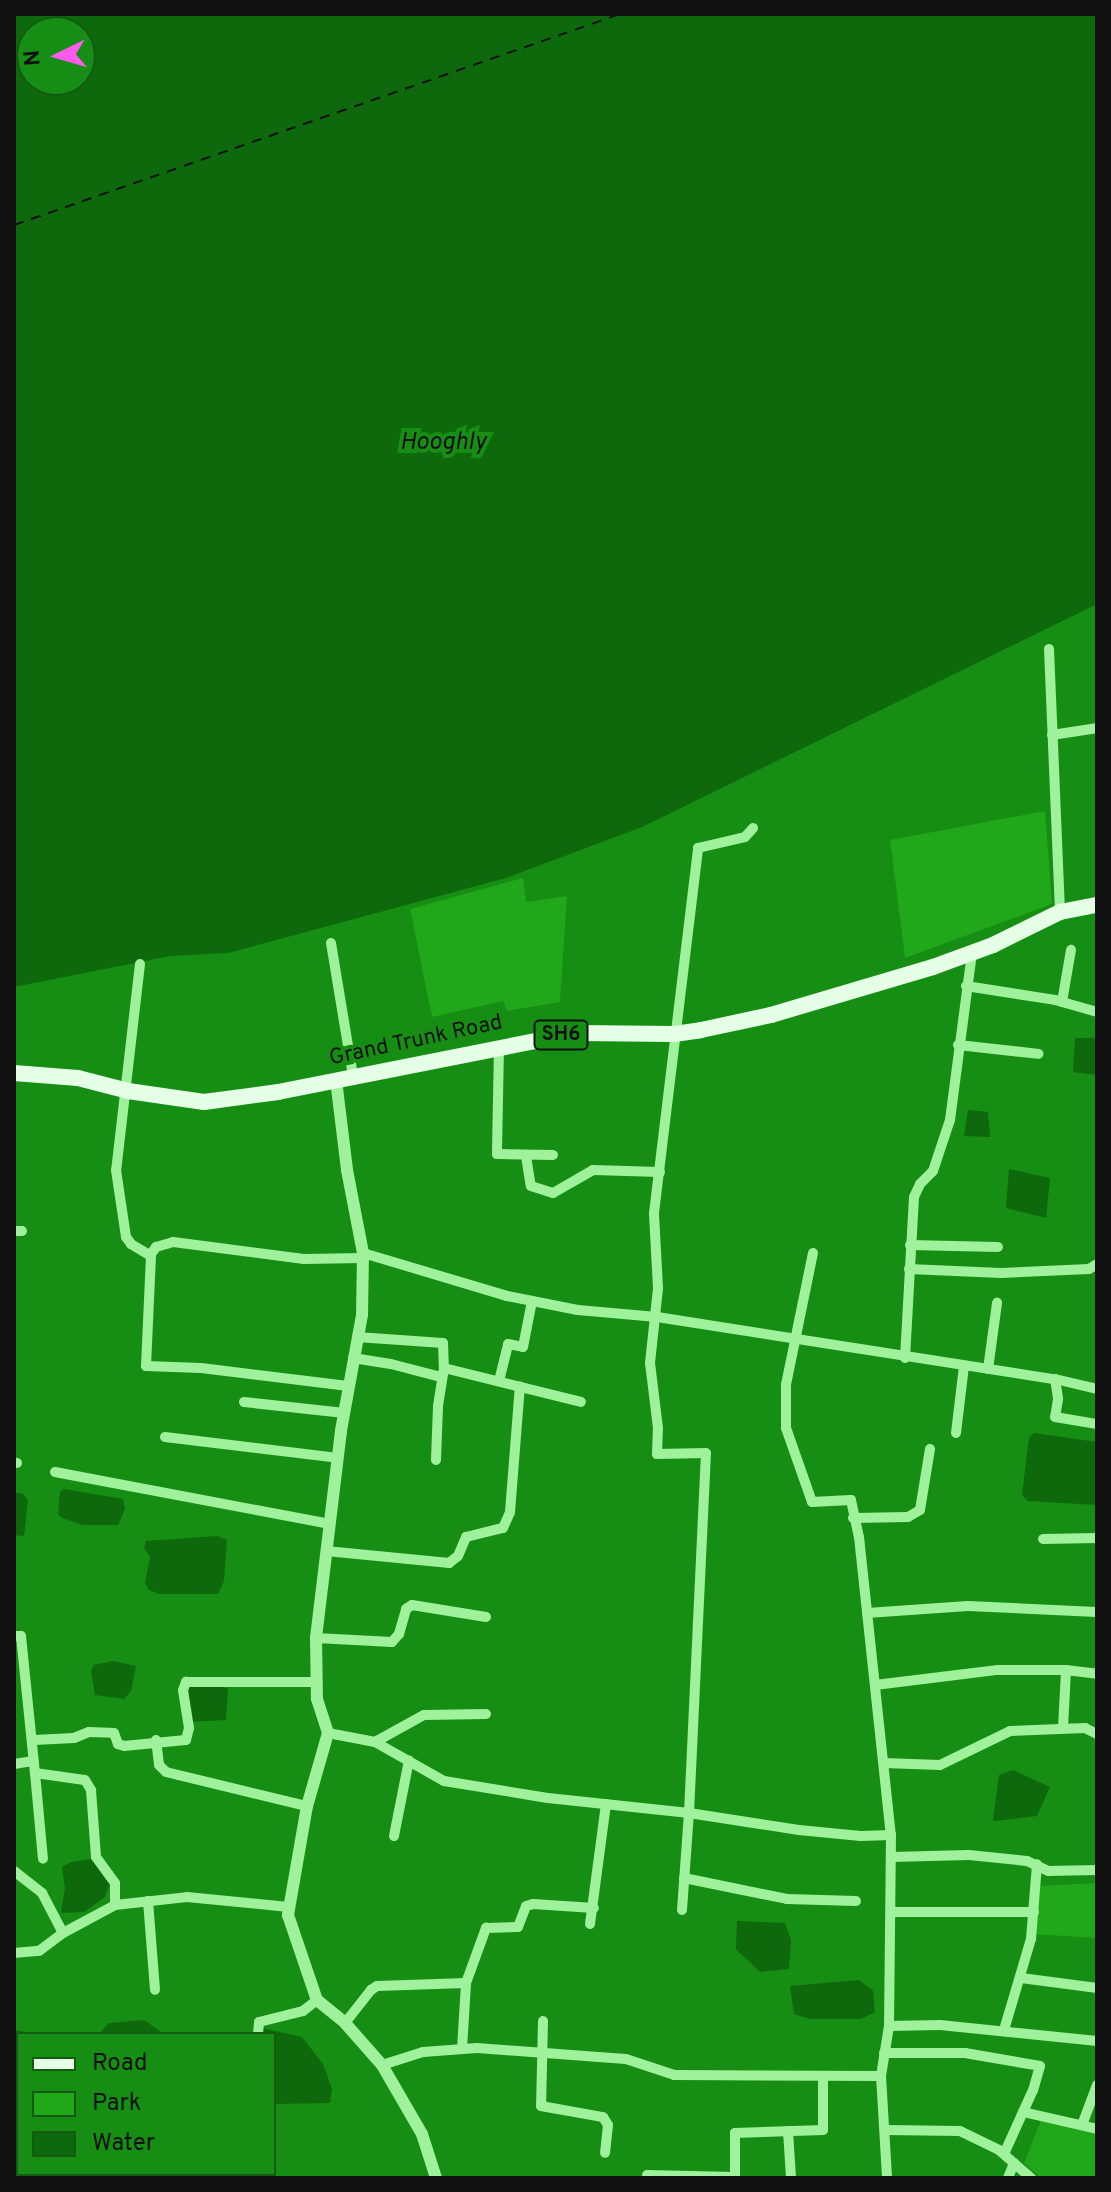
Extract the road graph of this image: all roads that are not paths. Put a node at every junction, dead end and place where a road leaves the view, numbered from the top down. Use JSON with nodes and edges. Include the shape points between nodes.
{"nodes":[{"id":1,"x":1049,"y":649,"type":"dead end"},
{"id":2,"x":1097,"y":728,"type":"edge"},
{"id":3,"x":1052,"y":735,"type":"junction"},
{"id":4,"x":753,"y":828,"type":"dead end"},
{"id":5,"x":1097,"y":905,"type":"edge"},
{"id":6,"x":1060,"y":912,"type":"junction"},
{"id":7,"x":331,"y":943,"type":"dead end"},
{"id":8,"x":1071,"y":950,"type":"dead end"},
{"id":9,"x":972,"y":953,"type":"junction"},
{"id":10,"x":140,"y":964,"type":"dead end"},
{"id":11,"x":966,"y":986,"type":"junction"},
{"id":12,"x":1062,"y":1002,"type":"junction"},
{"id":13,"x":1097,"y":1012,"type":"edge"},
{"id":14,"x":674,"y":1034,"type":"junction"},
{"id":15,"x":958,"y":1045,"type":"junction"},
{"id":16,"x":499,"y":1047,"type":"junction"},
{"id":17,"x":1039,"y":1054,"type":"dead end"},
{"id":18,"x":14,"y":1073,"type":"edge"},
{"id":19,"x":353,"y":1076,"type":"junction"},
{"id":20,"x":336,"y":1080,"type":"junction"},
{"id":21,"x":128,"y":1091,"type":"junction"},
{"id":22,"x":553,"y":1155,"type":"dead end"},
{"id":23,"x":526,"y":1156,"type":"junction"},
{"id":24,"x":660,"y":1172,"type":"junction"},
{"id":25,"x":910,"y":1245,"type":"junction"},
{"id":26,"x":998,"y":1247,"type":"dead end"},
{"id":27,"x":813,"y":1253,"type":"dead end"},
{"id":28,"x":151,"y":1256,"type":"junction"},
{"id":29,"x":363,"y":1256,"type":"junction"},
{"id":30,"x":1097,"y":1264,"type":"edge"},
{"id":31,"x":909,"y":1269,"type":"junction"},
{"id":32,"x":532,"y":1301,"type":"junction"},
{"id":33,"x":997,"y":1303,"type":"dead end"},
{"id":34,"x":657,"y":1317,"type":"junction"},
{"id":35,"x":357,"y":1337,"type":"junction"},
{"id":36,"x":797,"y":1338,"type":"junction"},
{"id":37,"x":353,"y":1358,"type":"junction"},
{"id":38,"x":905,"y":1358,"type":"junction"},
{"id":39,"x":964,"y":1366,"type":"junction"},
{"id":40,"x":988,"y":1369,"type":"junction"},
{"id":41,"x":443,"y":1373,"type":"junction"},
{"id":42,"x":1055,"y":1379,"type":"junction"},
{"id":43,"x":499,"y":1381,"type":"junction"},
{"id":44,"x":348,"y":1386,"type":"junction"},
{"id":45,"x":520,"y":1386,"type":"junction"},
{"id":46,"x":1097,"y":1389,"type":"edge"},
{"id":47,"x":244,"y":1402,"type":"dead end"},
{"id":48,"x":581,"y":1402,"type":"dead end"},
{"id":49,"x":344,"y":1413,"type":"junction"},
{"id":50,"x":1097,"y":1424,"type":"edge"},
{"id":51,"x":956,"y":1433,"type":"dead end"},
{"id":52,"x":165,"y":1437,"type":"dead end"},
{"id":53,"x":930,"y":1449,"type":"dead end"},
{"id":54,"x":338,"y":1458,"type":"junction"},
{"id":55,"x":436,"y":1460,"type":"dead end"},
{"id":56,"x":55,"y":1472,"type":"dead end"},
{"id":57,"x":853,"y":1518,"type":"junction"},
{"id":58,"x":330,"y":1524,"type":"junction"},
{"id":59,"x":1097,"y":1538,"type":"edge"},
{"id":60,"x":1043,"y":1539,"type":"dead end"},
{"id":61,"x":326,"y":1551,"type":"junction"},
{"id":62,"x":1097,"y":1612,"type":"edge"},
{"id":63,"x":867,"y":1613,"type":"junction"},
{"id":64,"x":486,"y":1617,"type":"dead end"},
{"id":65,"x":14,"y":1636,"type":"edge"},
{"id":66,"x":316,"y":1638,"type":"junction"},
{"id":67,"x":1066,"y":1670,"type":"junction"},
{"id":68,"x":1097,"y":1674,"type":"edge"},
{"id":69,"x":317,"y":1682,"type":"junction"},
{"id":70,"x":19,"y":1683,"type":"edge"},
{"id":71,"x":875,"y":1685,"type":"junction"},
{"id":72,"x":486,"y":1714,"type":"dead end"},
{"id":73,"x":1063,"y":1728,"type":"junction"},
{"id":74,"x":328,"y":1733,"type":"junction"},
{"id":75,"x":1097,"y":1734,"type":"edge"},
{"id":76,"x":34,"y":1740,"type":"junction"},
{"id":77,"x":156,"y":1740,"type":"junction"},
{"id":78,"x":375,"y":1742,"type":"junction"},
{"id":79,"x":409,"y":1760,"type":"junction"},
{"id":80,"x":884,"y":1763,"type":"junction"},
{"id":81,"x":14,"y":1764,"type":"edge"},
{"id":82,"x":35,"y":1767,"type":"junction"},
{"id":83,"x":606,"y":1804,"type":"junction"},
{"id":84,"x":307,"y":1806,"type":"junction"},
{"id":85,"x":689,"y":1813,"type":"junction"},
{"id":86,"x":891,"y":1835,"type":"junction"},
{"id":87,"x":394,"y":1836,"type":"dead end"},
{"id":88,"x":891,"y":1857,"type":"junction"},
{"id":89,"x":43,"y":1859,"type":"dead end"},
{"id":90,"x":1037,"y":1864,"type":"junction"},
{"id":91,"x":1097,"y":1870,"type":"edge"},
{"id":92,"x":14,"y":1871,"type":"edge"},
{"id":93,"x":684,"y":1878,"type":"junction"},
{"id":94,"x":148,"y":1901,"type":"junction"},
{"id":95,"x":856,"y":1901,"type":"dead end"},
{"id":96,"x":115,"y":1905,"type":"junction"},
{"id":97,"x":289,"y":1907,"type":"junction"},
{"id":98,"x":594,"y":1908,"type":"junction"},
{"id":99,"x":682,"y":1910,"type":"dead end"},
{"id":100,"x":892,"y":1912,"type":"junction"},
{"id":101,"x":1034,"y":1912,"type":"junction"},
{"id":102,"x":590,"y":1924,"type":"dead end"},
{"id":103,"x":63,"y":1933,"type":"junction"},
{"id":104,"x":14,"y":1953,"type":"edge"},
{"id":105,"x":1021,"y":1978,"type":"junction"},
{"id":106,"x":466,"y":1983,"type":"junction"},
{"id":107,"x":1097,"y":1988,"type":"edge"},
{"id":108,"x":155,"y":1990,"type":"dead end"},
{"id":109,"x":317,"y":2000,"type":"junction"},
{"id":110,"x":543,"y":2021,"type":"dead end"},
{"id":111,"x":345,"y":2023,"type":"junction"},
{"id":112,"x":889,"y":2026,"type":"junction"},
{"id":113,"x":1004,"y":2030,"type":"junction"},
{"id":114,"x":258,"y":2032,"type":"edge"},
{"id":115,"x":1097,"y":2041,"type":"edge"},
{"id":116,"x":462,"y":2049,"type":"junction"},
{"id":117,"x":884,"y":2053,"type":"junction"},
{"id":118,"x":542,"y":2054,"type":"junction"},
{"id":119,"x":382,"y":2065,"type":"junction"},
{"id":120,"x":881,"y":2076,"type":"junction"},
{"id":121,"x":823,"y":2078,"type":"junction"},
{"id":122,"x":1097,"y":2085,"type":"edge"},
{"id":123,"x":1023,"y":2112,"type":"junction"},
{"id":124,"x":1082,"y":2125,"type":"junction"},
{"id":125,"x":1097,"y":2129,"type":"edge"},
{"id":126,"x":886,"y":2130,"type":"junction"},
{"id":127,"x":788,"y":2131,"type":"junction"},
{"id":128,"x":605,"y":2153,"type":"dead end"},
{"id":129,"x":1004,"y":2154,"type":"junction"},
{"id":130,"x":1014,"y":2163,"type":"junction"},
{"id":131,"x":647,"y":2175,"type":"dead end"},
{"id":132,"x":436,"y":2178,"type":"edge"},
{"id":133,"x":735,"y":2178,"type":"edge"},
{"id":134,"x":791,"y":2178,"type":"edge"},
{"id":135,"x":887,"y":2178,"type":"edge"},
{"id":136,"x":1008,"y":2178,"type":"edge"},
{"id":137,"x":1031,"y":2178,"type":"edge"}],
"edges":[{"from":1,"to":3,"type":"street"},
{"from":2,"to":3,"type":"street"},
{"from":3,"to":6,"type":"street"},
{"from":4,"to":14,"type":"street","via":[[745,837],[698,848]]},
{"from":5,"to":6,"type":"main road","name":"Grand Trunk Road","number":"SH6"},
{"from":6,"to":9,"type":"main road","name":"Grand Trunk Road","number":"SH6"},
{"from":7,"to":19,"type":"street"},
{"from":8,"to":12,"type":"street"},
{"from":9,"to":11,"type":"street"},
{"from":9,"to":14,"type":"main road","name":"Grand Trunk Road","number":"SH6","via":[[771,1015]]},
{"from":10,"to":21,"type":"street"},
{"from":11,"to":12,"type":"street"},
{"from":11,"to":15,"type":"street"},
{"from":12,"to":13,"type":"street"},
{"from":14,"to":16,"type":"main road","name":"Grand Trunk Road","number":"SH6","via":[[577,1033]]},
{"from":14,"to":24,"type":"street"},
{"from":15,"to":17,"type":"street"},
{"from":15,"to":25,"type":"street","via":[[946,1137],[933,1171],[916,1190]]},
{"from":16,"to":19,"type":"main road","name":"Grand Trunk Road","number":"SH6"},
{"from":16,"to":23,"type":"street","via":[[496,1150],[500,1155]]},
{"from":18,"to":21,"type":"main road","name":"Grand Trunk Road","number":"SH6","via":[[78,1078]]},
{"from":19,"to":20,"type":"main road","name":"Grand Trunk Road","number":"SH6"},
{"from":20,"to":21,"type":"main road","name":"Grand Trunk Road","number":"SH6","via":[[204,1102]]},
{"from":20,"to":29,"type":"street"},
{"from":21,"to":28,"type":"street","via":[[117,1183],[128,1241]]},
{"from":22,"to":23,"type":"street"},
{"from":23,"to":24,"type":"street","via":[[531,1186],[553,1193],[593,1170]]},
{"from":24,"to":34,"type":"street","via":[[653,1228]]},
{"from":25,"to":26,"type":"street"},
{"from":25,"to":31,"type":"street"},
{"from":27,"to":36,"type":"street"},
{"from":28,"to":29,"type":"street","via":[[156,1247],[173,1242],[290,1258]]},
{"from":28,"to":44,"type":"street","via":[[146,1366]]},
{"from":29,"to":32,"type":"street"},
{"from":29,"to":35,"type":"street"},
{"from":30,"to":31,"type":"street","via":[[1089,1269],[1001,1273]]},
{"from":31,"to":38,"type":"street"},
{"from":32,"to":34,"type":"street"},
{"from":32,"to":43,"type":"street","via":[[523,1347],[508,1344]]},
{"from":33,"to":40,"type":"street"},
{"from":34,"to":36,"type":"street"},
{"from":34,"to":85,"type":"street","via":[[650,1363],[657,1454],[706,1453]]},
{"from":35,"to":37,"type":"street"},
{"from":35,"to":41,"type":"street","via":[[439,1342],[444,1349]]},
{"from":36,"to":38,"type":"street"},
{"from":36,"to":57,"type":"street","via":[[786,1385],[786,1428],[812,1502],[851,1500]]},
{"from":37,"to":41,"type":"street"},
{"from":37,"to":44,"type":"street"},
{"from":38,"to":39,"type":"street"},
{"from":39,"to":40,"type":"street"},
{"from":39,"to":51,"type":"street"},
{"from":40,"to":42,"type":"street"},
{"from":41,"to":43,"type":"street"},
{"from":41,"to":55,"type":"street"},
{"from":42,"to":46,"type":"street"},
{"from":42,"to":50,"type":"street","via":[[1055,1417]]},
{"from":43,"to":45,"type":"street"},
{"from":44,"to":49,"type":"street"},
{"from":45,"to":48,"type":"street"},
{"from":45,"to":61,"type":"street","via":[[510,1512],[503,1528],[466,1537],[449,1563]]},
{"from":47,"to":49,"type":"street"},
{"from":49,"to":54,"type":"street"},
{"from":52,"to":54,"type":"street"},
{"from":53,"to":57,"type":"street","via":[[920,1510],[908,1517]]},
{"from":54,"to":58,"type":"street"},
{"from":56,"to":58,"type":"street"},
{"from":57,"to":63,"type":"street"},
{"from":58,"to":61,"type":"street"},
{"from":59,"to":60,"type":"street"},
{"from":61,"to":66,"type":"street"},
{"from":62,"to":63,"type":"street","via":[[968,1606]]},
{"from":63,"to":71,"type":"street"},
{"from":64,"to":66,"type":"street","via":[[412,1605],[392,1642]]},
{"from":65,"to":70,"type":"street","via":[[21,1636]]},
{"from":66,"to":69,"type":"street"},
{"from":67,"to":68,"type":"street"},
{"from":67,"to":71,"type":"street","via":[[998,1670]]},
{"from":67,"to":73,"type":"street"},
{"from":69,"to":74,"type":"street"},
{"from":69,"to":77,"type":"street","via":[[186,1682],[186,1740]]},
{"from":70,"to":76,"type":"street"},
{"from":71,"to":80,"type":"street"},
{"from":72,"to":78,"type":"street","via":[[434,1712]]},
{"from":73,"to":75,"type":"street"},
{"from":73,"to":80,"type":"street","via":[[1010,1731],[940,1765]]},
{"from":74,"to":78,"type":"street"},
{"from":74,"to":84,"type":"street"},
{"from":76,"to":77,"type":"street","via":[[89,1732],[114,1733],[124,1746]]},
{"from":76,"to":82,"type":"street"},
{"from":77,"to":84,"type":"street","via":[[159,1765],[166,1772]]},
{"from":78,"to":79,"type":"street"},
{"from":79,"to":83,"type":"street","via":[[444,1781]]},
{"from":79,"to":87,"type":"street"},
{"from":80,"to":86,"type":"street"},
{"from":81,"to":82,"type":"street"},
{"from":82,"to":89,"type":"street"},
{"from":82,"to":96,"type":"street","via":[[85,1780],[91,1790],[96,1857],[115,1883]]},
{"from":83,"to":85,"type":"street"},
{"from":83,"to":98,"type":"street"},
{"from":84,"to":97,"type":"street"},
{"from":85,"to":86,"type":"street","via":[[799,1830]]},
{"from":85,"to":93,"type":"street"},
{"from":86,"to":88,"type":"street"},
{"from":88,"to":90,"type":"street","via":[[969,1855]]},
{"from":88,"to":100,"type":"street"},
{"from":90,"to":91,"type":"street","via":[[1048,1871]]},
{"from":90,"to":101,"type":"street"},
{"from":92,"to":103,"type":"street","via":[[42,1893]]},
{"from":93,"to":95,"type":"street","via":[[787,1899]]},
{"from":93,"to":99,"type":"street"},
{"from":94,"to":96,"type":"street"},
{"from":94,"to":97,"type":"street","via":[[187,1897]]},
{"from":94,"to":108,"type":"street"},
{"from":96,"to":103,"type":"street"},
{"from":97,"to":109,"type":"street","via":[[293,1935]]},
{"from":98,"to":102,"type":"street"},
{"from":98,"to":106,"type":"street","via":[[533,1904],[526,1906],[518,1927],[488,1926]]},
{"from":100,"to":101,"type":"street"},
{"from":100,"to":112,"type":"street"},
{"from":101,"to":105,"type":"street"},
{"from":103,"to":104,"type":"street","via":[[39,1951]]},
{"from":105,"to":107,"type":"street"},
{"from":105,"to":113,"type":"street"},
{"from":106,"to":111,"type":"street","via":[[377,1986]]},
{"from":106,"to":116,"type":"street"},
{"from":109,"to":111,"type":"street"},
{"from":109,"to":114,"type":"street","via":[[303,2011],[259,2022]]},
{"from":110,"to":118,"type":"street"},
{"from":111,"to":119,"type":"street"},
{"from":112,"to":113,"type":"street"},
{"from":112,"to":117,"type":"street"},
{"from":113,"to":115,"type":"street"},
{"from":116,"to":118,"type":"street"},
{"from":116,"to":119,"type":"street","via":[[423,2052]]},
{"from":117,"to":120,"type":"street"},
{"from":117,"to":123,"type":"street","via":[[965,2053],[1040,2066]]},
{"from":118,"to":121,"type":"street","via":[[626,2059],[674,2075]]},
{"from":118,"to":128,"type":"street","via":[[541,2106],[603,2117],[608,2125]]},
{"from":119,"to":132,"type":"street","via":[[422,2134]]},
{"from":120,"to":121,"type":"street"},
{"from":120,"to":126,"type":"street"},
{"from":121,"to":127,"type":"street","via":[[823,2130]]},
{"from":122,"to":124,"type":"street"},
{"from":123,"to":124,"type":"street"},
{"from":123,"to":129,"type":"street"},
{"from":124,"to":125,"type":"street"},
{"from":126,"to":129,"type":"street","via":[[960,2131]]},
{"from":126,"to":135,"type":"street"},
{"from":127,"to":133,"type":"street","via":[[735,2133]]},
{"from":127,"to":134,"type":"street"},
{"from":129,"to":130,"type":"street"},
{"from":130,"to":136,"type":"street"},
{"from":130,"to":137,"type":"street"},
{"from":131,"to":133,"type":"street"}]}
